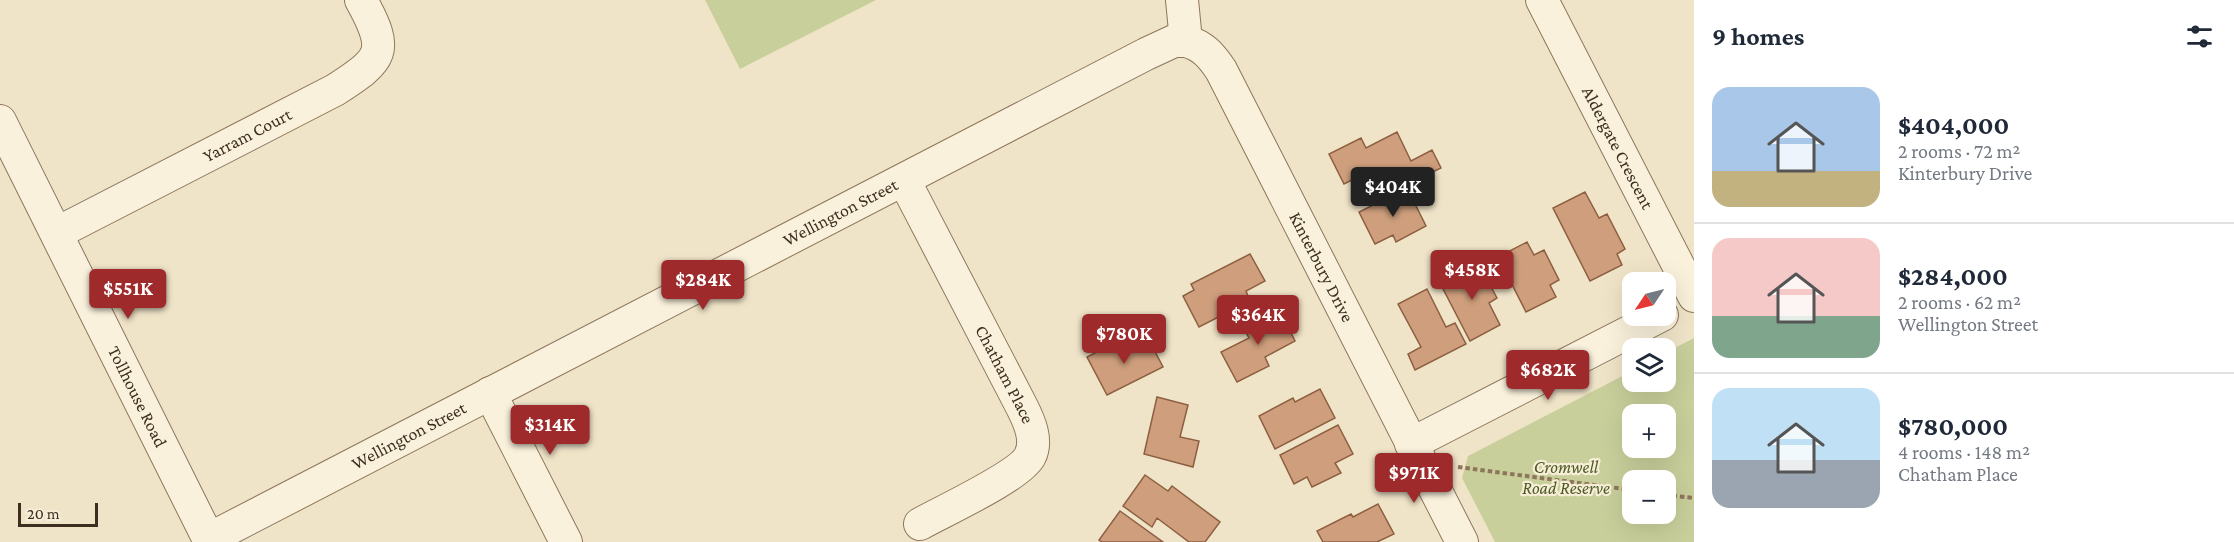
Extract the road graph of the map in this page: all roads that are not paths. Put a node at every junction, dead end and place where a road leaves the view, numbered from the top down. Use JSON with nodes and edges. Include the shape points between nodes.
{"nodes":[{"id":1,"x":361,"y":0,"type":"edge"},
{"id":2,"x":1182,"y":0,"type":"edge"},
{"id":3,"x":1542,"y":0,"type":"edge"},
{"id":4,"x":1186,"y":41,"type":"junction"},
{"id":5,"x":0,"y":121,"type":"edge"},
{"id":6,"x":904,"y":180,"type":"junction"},
{"id":7,"x":57,"y":233,"type":"junction"},
{"id":8,"x":1694,"y":297,"type":"edge"},
{"id":9,"x":1676,"y":307,"type":"edge"},
{"id":10,"x":1640,"y":326,"type":"edge"},
{"id":11,"x":490,"y":393,"type":"junction"},
{"id":12,"x":1411,"y":444,"type":"junction"},
{"id":13,"x":920,"y":524,"type":"dead end"},
{"id":14,"x":210,"y":540,"type":"edge"},
{"id":15,"x":566,"y":542,"type":"edge"},
{"id":16,"x":1462,"y":542,"type":"edge"}],
"edges":[{"from":1,"to":7,"type":"street","name":"Yarram Court","via":[[374,23],[379,49],[361,73]]},
{"from":2,"to":4,"type":"street"},
{"from":3,"to":8,"type":"street","name":"Aldergate Crescent"},
{"from":4,"to":6,"type":"street","name":"Wellington Street","via":[[1174,41],[1154,50]]},
{"from":4,"to":12,"type":"street","name":"Kinterbury Drive","via":[[1209,53],[1221,70]]},
{"from":5,"to":7,"type":"street","name":"Tollhouse Road"},
{"from":6,"to":11,"type":"street","name":"Wellington Street"},
{"from":6,"to":13,"type":"street","name":"Chatham Place","via":[[1022,407],[1031,426],[1033,443],[1023,466]]},
{"from":7,"to":14,"type":"street","name":"Tollhouse Road"},
{"from":8,"to":9,"type":"street"},
{"from":10,"to":12,"type":"street"},
{"from":11,"to":14,"type":"street","name":"Wellington Street"},
{"from":11,"to":15,"type":"street"},
{"from":12,"to":16,"type":"street","name":"Kinterbury Drive"}]}
